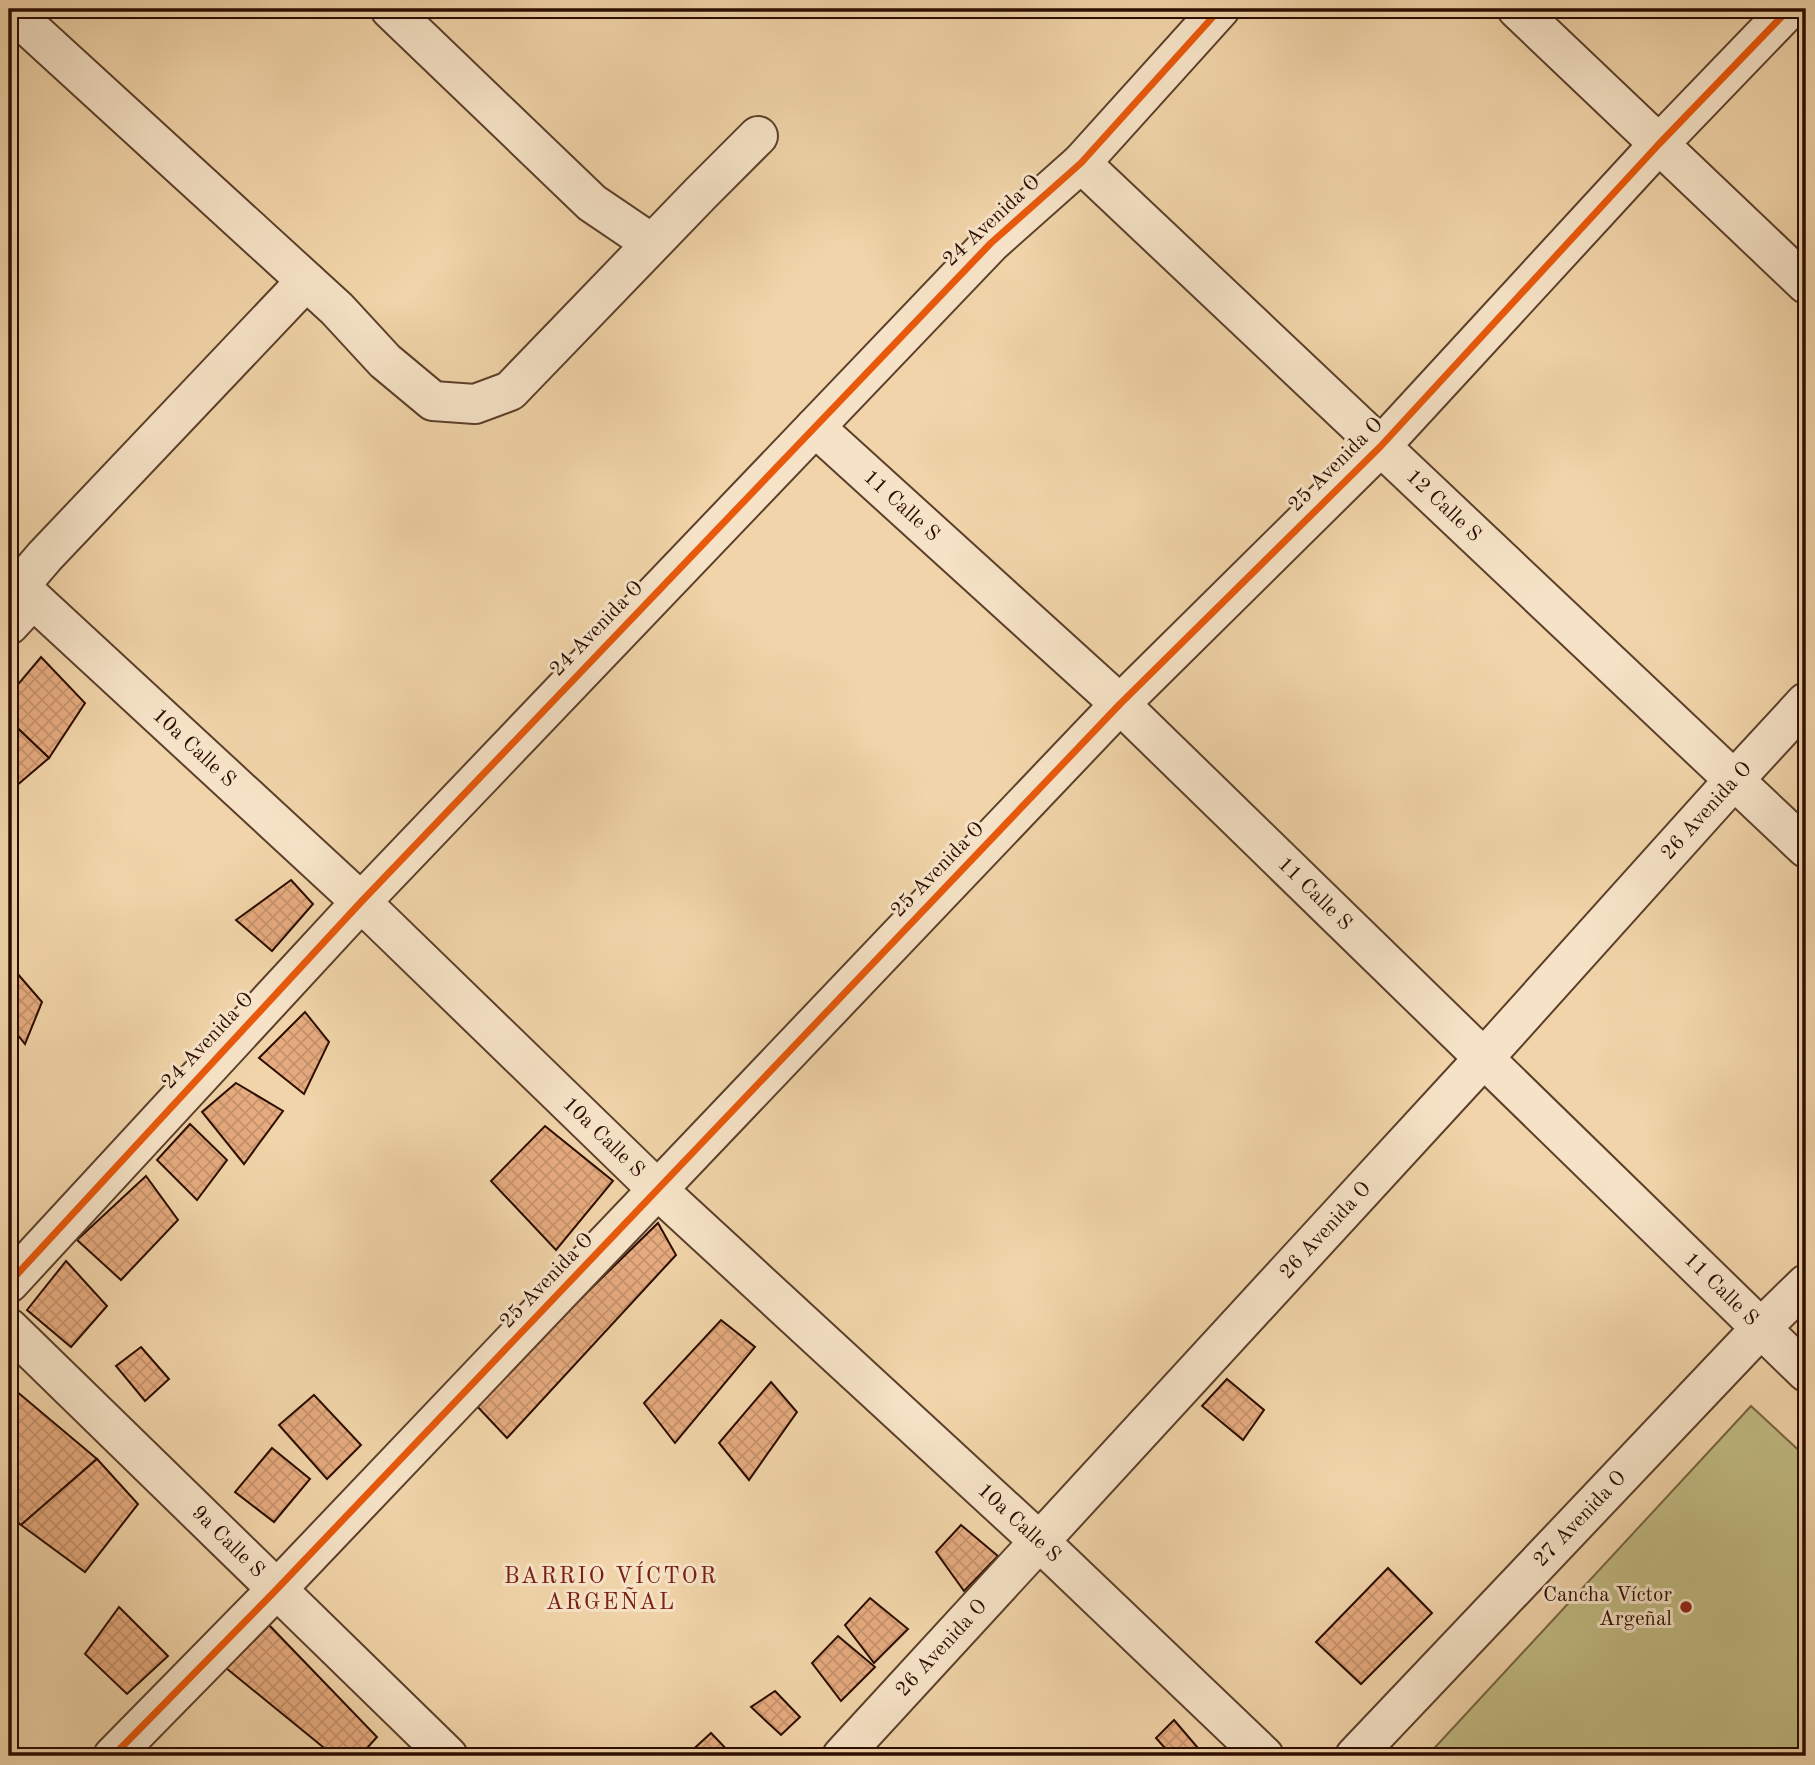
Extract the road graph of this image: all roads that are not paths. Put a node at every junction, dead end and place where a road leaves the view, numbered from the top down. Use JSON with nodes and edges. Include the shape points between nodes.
{"nodes":[{"id":1,"x":9,"y":9,"type":"edge"},
{"id":2,"x":390,"y":9,"type":"edge"},
{"id":3,"x":1517,"y":9,"type":"edge"},
{"id":4,"x":1789,"y":9,"type":"edge"},
{"id":5,"x":1203,"y":14,"type":"edge"},
{"id":6,"x":758,"y":136,"type":"dead end"},
{"id":7,"x":1659,"y":144,"type":"junction"},
{"id":8,"x":1081,"y":163,"type":"junction"},
{"id":9,"x":652,"y":243,"type":"junction"},
{"id":10,"x":306,"y":281,"type":"junction"},
{"id":11,"x":1806,"y":284,"type":"edge"},
{"id":12,"x":815,"y":427,"type":"junction"},
{"id":13,"x":1380,"y":447,"type":"junction"},
{"id":14,"x":18,"y":596,"type":"edge"},
{"id":15,"x":1806,"y":702,"type":"edge"},
{"id":16,"x":1121,"y":704,"type":"junction"},
{"id":17,"x":1734,"y":780,"type":"junction"},
{"id":18,"x":1806,"y":848,"type":"edge"},
{"id":19,"x":360,"y":902,"type":"junction"},
{"id":20,"x":1485,"y":1058,"type":"junction"},
{"id":21,"x":658,"y":1190,"type":"junction"},
{"id":22,"x":9,"y":1283,"type":"edge"},
{"id":23,"x":1806,"y":1284,"type":"edge"},
{"id":24,"x":1762,"y":1327,"type":"junction"},
{"id":25,"x":9,"y":1328,"type":"edge"},
{"id":26,"x":1806,"y":1372,"type":"edge"},
{"id":27,"x":1040,"y":1542,"type":"junction"},
{"id":28,"x":276,"y":1589,"type":"junction"},
{"id":29,"x":113,"y":1756,"type":"edge"},
{"id":30,"x":448,"y":1756,"type":"edge"},
{"id":31,"x":842,"y":1756,"type":"edge"},
{"id":32,"x":1264,"y":1756,"type":"edge"},
{"id":33,"x":1355,"y":1756,"type":"edge"}],
"edges":[{"from":1,"to":10,"type":"street"},
{"from":2,"to":9,"type":"street","via":[[592,203]]},
{"from":3,"to":7,"type":"street"},
{"from":4,"to":7,"type":"street","name":"25 Avenida O"},
{"from":5,"to":8,"type":"street","name":"24 Avenida O"},
{"from":6,"to":9,"type":"street"},
{"from":7,"to":11,"type":"street"},
{"from":7,"to":13,"type":"street","name":"25 Avenida O"},
{"from":8,"to":12,"type":"street","name":"24 Avenida O","via":[[991,243]]},
{"from":8,"to":13,"type":"street","name":"12 Calle S"},
{"from":9,"to":10,"type":"street","via":[[510,391],[475,404],[433,401],[385,361]]},
{"from":10,"to":14,"type":"street","via":[[45,556]]},
{"from":12,"to":16,"type":"street","name":"11 Calle S"},
{"from":12,"to":19,"type":"street","name":"24 Avenida O"},
{"from":13,"to":16,"type":"street","name":"25 Avenida O"},
{"from":13,"to":17,"type":"street","name":"12 Calle S"},
{"from":14,"to":19,"type":"street","name":"10a Calle S"},
{"from":15,"to":17,"type":"street","name":"26 Avenida O"},
{"from":16,"to":20,"type":"street","name":"11 Calle S"},
{"from":16,"to":21,"type":"street","name":"25 Avenida O"},
{"from":17,"to":18,"type":"street","name":"12 Calle S"},
{"from":17,"to":20,"type":"street","name":"26 Avenida O"},
{"from":19,"to":21,"type":"street","name":"10a Calle S"},
{"from":19,"to":22,"type":"street","name":"24 Avenida O"},
{"from":20,"to":24,"type":"street","name":"11 Calle S"},
{"from":20,"to":27,"type":"street","name":"26 Avenida O"},
{"from":21,"to":27,"type":"street","name":"10a Calle S"},
{"from":21,"to":28,"type":"street","name":"25 Avenida O"},
{"from":23,"to":24,"type":"street","name":"27 Avenida O"},
{"from":24,"to":26,"type":"street","name":"11 Calle S"},
{"from":24,"to":33,"type":"street","name":"27 Avenida O"},
{"from":25,"to":28,"type":"street","name":"9a Calle S"},
{"from":27,"to":31,"type":"street","name":"26 Avenida O"},
{"from":27,"to":32,"type":"street","name":"10a Calle S"},
{"from":28,"to":29,"type":"street","name":"25 Avenida O"},
{"from":28,"to":30,"type":"street","name":"9a Calle S"}]}
